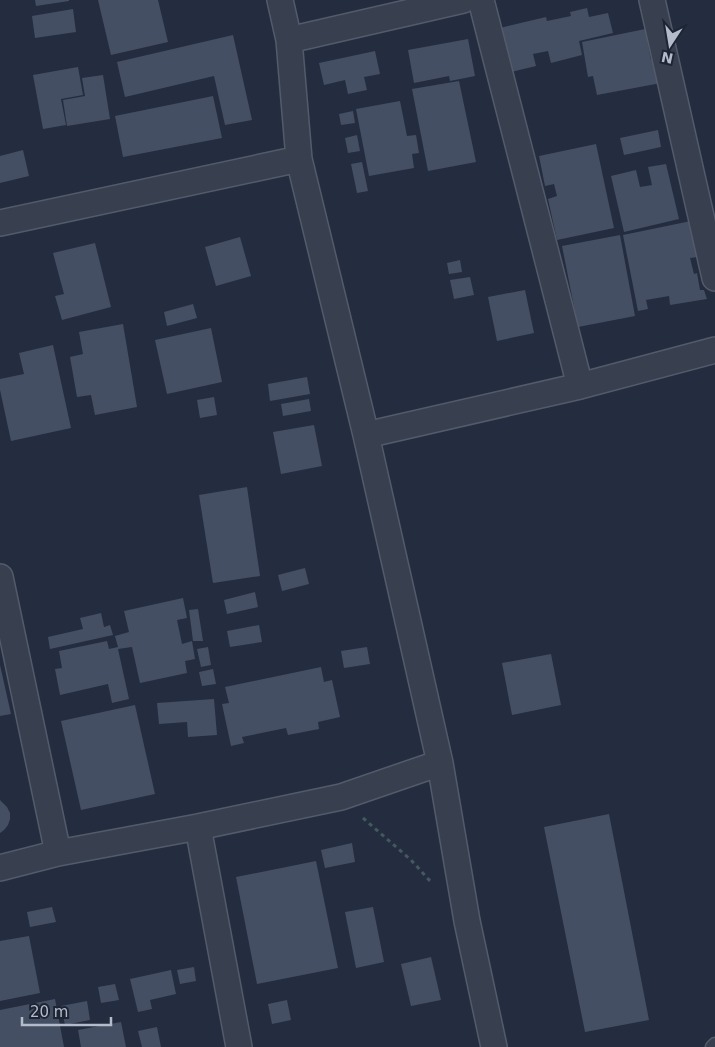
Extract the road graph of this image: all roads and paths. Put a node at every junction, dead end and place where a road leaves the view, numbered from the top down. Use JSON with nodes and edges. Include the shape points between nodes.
{"nodes":[{"id":1,"x":280,"y":0,"type":"edge"},
{"id":2,"x":463,"y":0,"type":"edge"},
{"id":3,"x":481,"y":0,"type":"edge"},
{"id":4,"x":652,"y":0,"type":"edge"},
{"id":5,"x":289,"y":40,"type":"junction"},
{"id":6,"x":299,"y":159,"type":"junction"},
{"id":7,"x":0,"y":223,"type":"edge"},
{"id":8,"x":715,"y":278,"type":"edge"},
{"id":9,"x":715,"y":350,"type":"edge"},
{"id":10,"x":580,"y":386,"type":"junction"},
{"id":11,"x":366,"y":435,"type":"junction"},
{"id":12,"x":0,"y":577,"type":"edge"},
{"id":13,"x":440,"y":763,"type":"junction"},
{"id":14,"x":341,"y":797,"type":"junction"},
{"id":15,"x":198,"y":827,"type":"junction"},
{"id":16,"x":58,"y":853,"type":"junction"},
{"id":17,"x":0,"y":868,"type":"edge"},
{"id":18,"x":436,"y":887,"type":"dead end"},
{"id":19,"x":715,"y":1044,"type":"edge"},
{"id":20,"x":239,"y":1047,"type":"edge"},
{"id":21,"x":494,"y":1047,"type":"edge"},
{"id":22,"x":712,"y":1047,"type":"edge"}],
"edges":[{"from":1,"to":5,"type":"street"},
{"from":2,"to":5,"type":"street"},
{"from":3,"to":10,"type":"street"},
{"from":4,"to":8,"type":"street"},
{"from":5,"to":6,"type":"street"},
{"from":6,"to":7,"type":"street"},
{"from":6,"to":11,"type":"street"},
{"from":9,"to":10,"type":"street"},
{"from":10,"to":11,"type":"street"},
{"from":11,"to":13,"type":"street"},
{"from":12,"to":16,"type":"street"},
{"from":13,"to":14,"type":"street"},
{"from":13,"to":21,"type":"street","via":[[467,921]]},
{"from":14,"to":15,"type":"street"},
{"from":14,"to":18,"type":"path"},
{"from":15,"to":16,"type":"street"},
{"from":15,"to":20,"type":"street"},
{"from":16,"to":17,"type":"street"},
{"from":19,"to":22,"type":"lane"}]}
